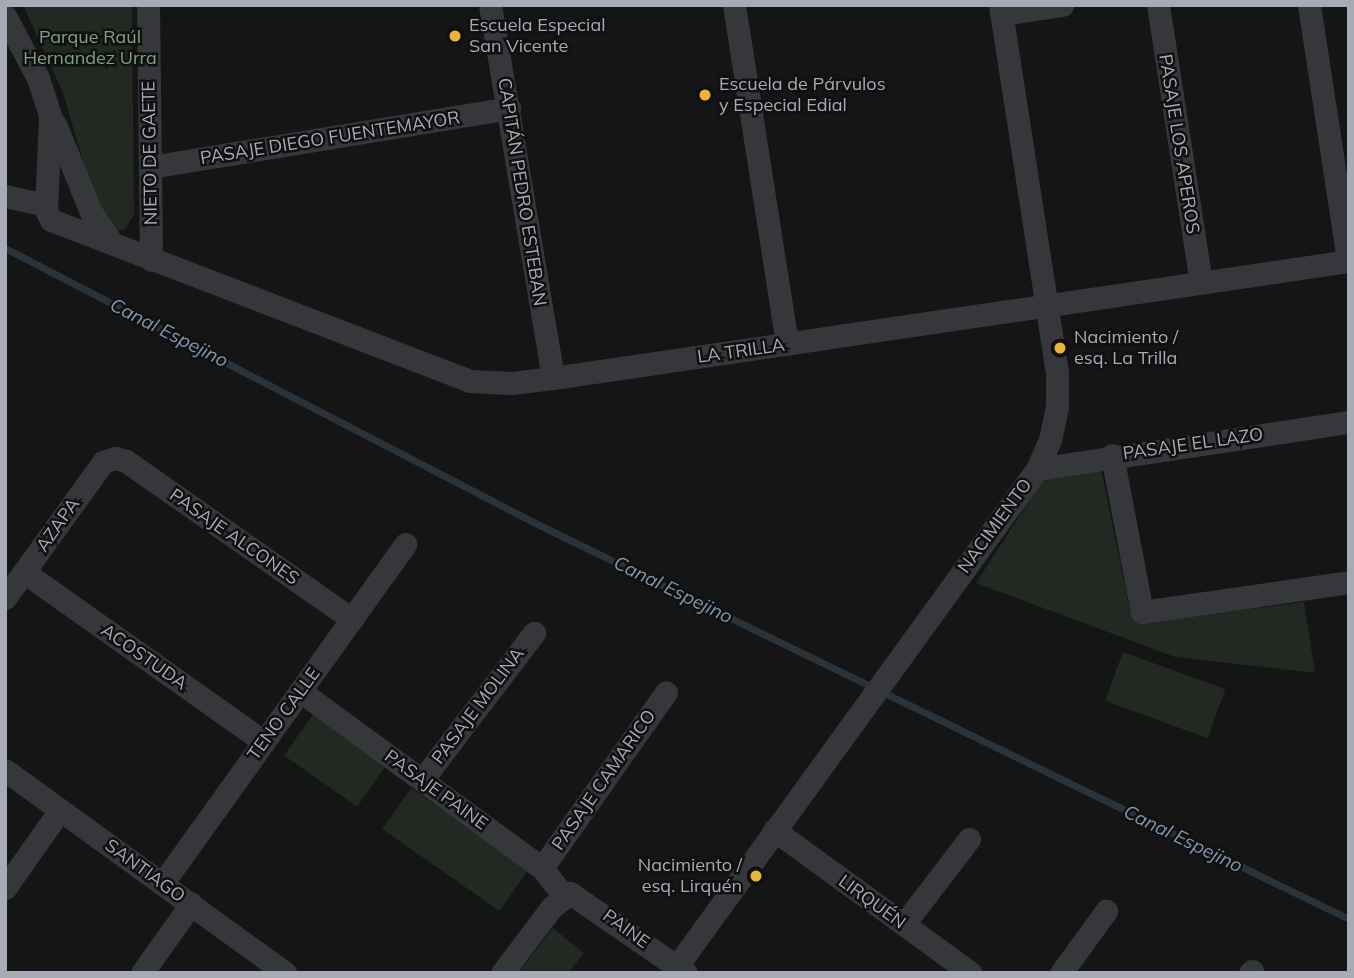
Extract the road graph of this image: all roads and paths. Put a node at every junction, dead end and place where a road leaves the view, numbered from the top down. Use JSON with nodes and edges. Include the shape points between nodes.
{"nodes":[{"id":1,"x":148,"y":5,"type":"edge"},
{"id":2,"x":490,"y":5,"type":"edge"},
{"id":3,"x":734,"y":5,"type":"edge"},
{"id":4,"x":1062,"y":5,"type":"edge"},
{"id":5,"x":1158,"y":5,"type":"edge"},
{"id":6,"x":1309,"y":5,"type":"edge"},
{"id":7,"x":1001,"y":10,"type":"edge"},
{"id":8,"x":5,"y":16,"type":"edge"},
{"id":9,"x":509,"y":108,"type":"junction"},
{"id":10,"x":50,"y":116,"type":"junction"},
{"id":11,"x":150,"y":167,"type":"junction"},
{"id":12,"x":5,"y":196,"type":"edge"},
{"id":13,"x":46,"y":205,"type":"junction"},
{"id":14,"x":112,"y":243,"type":"junction"},
{"id":15,"x":151,"y":260,"type":"junction"},
{"id":16,"x":1348,"y":261,"type":"edge"},
{"id":17,"x":1200,"y":282,"type":"junction"},
{"id":18,"x":1046,"y":307,"type":"junction"},
{"id":19,"x":787,"y":344,"type":"junction"},
{"id":20,"x":553,"y":379,"type":"junction"},
{"id":21,"x":1349,"y":422,"type":"edge"},
{"id":22,"x":1112,"y":455,"type":"junction"},
{"id":23,"x":115,"y":458,"type":"joint"},
{"id":24,"x":1037,"y":469,"type":"junction"},
{"id":25,"x":405,"y":544,"type":"dead end"},
{"id":26,"x":24,"y":572,"type":"junction"},
{"id":27,"x":1349,"y":582,"type":"edge"},
{"id":28,"x":5,"y":598,"type":"edge"},
{"id":29,"x":352,"y":619,"type":"junction"},
{"id":30,"x":534,"y":633,"type":"dead end"},
{"id":31,"x":300,"y":691,"type":"junction"},
{"id":32,"x":666,"y":692,"type":"dead end"},
{"id":33,"x":264,"y":742,"type":"junction"},
{"id":34,"x":5,"y":770,"type":"edge"},
{"id":35,"x":422,"y":780,"type":"junction"},
{"id":36,"x":60,"y":810,"type":"junction"},
{"id":37,"x":774,"y":830,"type":"junction"},
{"id":38,"x":969,"y":839,"type":"dead end"},
{"id":39,"x":542,"y":868,"type":"junction"},
{"id":40,"x":162,"y":884,"type":"junction"},
{"id":41,"x":5,"y":888,"type":"edge"},
{"id":42,"x":564,"y":896,"type":"junction"},
{"id":43,"x":191,"y":904,"type":"junction"},
{"id":44,"x":1106,"y":911,"type":"dead end"},
{"id":45,"x":904,"y":924,"type":"junction"},
{"id":46,"x":681,"y":970,"type":"edge"},
{"id":47,"x":142,"y":973,"type":"edge"},
{"id":48,"x":285,"y":973,"type":"edge"},
{"id":49,"x":502,"y":973,"type":"edge"},
{"id":50,"x":971,"y":973,"type":"edge"},
{"id":51,"x":1061,"y":973,"type":"edge"}],
"edges":[{"from":1,"to":11,"type":"street","name":"NIETO DE GAETE"},
{"from":2,"to":9,"type":"street","name":"CAPITÁN PEDRO ESTEBAN"},
{"from":3,"to":19,"type":"street"},
{"from":4,"to":7,"type":"street"},
{"from":5,"to":17,"type":"street","name":"PASAJE LOS APEROS"},
{"from":6,"to":16,"type":"street"},
{"from":7,"to":18,"type":"street","name":"NACIMIENTO"},
{"from":8,"to":10,"type":"street","via":[[38,78]]},
{"from":9,"to":11,"type":"street","name":"PASAJE DIEGO FUENTEMAYOR"},
{"from":9,"to":20,"type":"street","name":"CAPITÁN PEDRO ESTEBAN"},
{"from":10,"to":13,"type":"street"},
{"from":10,"to":14,"type":"street","via":[[90,212]]},
{"from":11,"to":15,"type":"street","name":"NIETO DE GAETE"},
{"from":12,"to":13,"type":"street"},
{"from":13,"to":14,"type":"street","name":"LA TRILLA","via":[[51,220]]},
{"from":14,"to":15,"type":"street","name":"LA TRILLA"},
{"from":15,"to":20,"type":"street","name":"LA TRILLA","via":[[451,376],[491,383]]},
{"from":16,"to":17,"type":"street","name":"LA TRILLA"},
{"from":17,"to":18,"type":"street","name":"LA TRILLA"},
{"from":18,"to":19,"type":"street","name":"LA TRILLA"},
{"from":18,"to":24,"type":"street","name":"NACIMIENTO","via":[[1057,373],[1057,408]]},
{"from":19,"to":20,"type":"street","name":"LA TRILLA"},
{"from":21,"to":22,"type":"street","name":"PASAJE EL LAZO"},
{"from":22,"to":24,"type":"street","name":"PASAJE EL LAZO"},
{"from":22,"to":27,"type":"street","via":[[1142,612]]},
{"from":23,"to":26,"type":"street","name":"AZAPA","via":[[103,461]]},
{"from":23,"to":29,"type":"street","name":"PASAJE ALCONES","via":[[126,461]]},
{"from":24,"to":37,"type":"street","name":"NACIMIENTO"},
{"from":25,"to":29,"type":"street","name":"TENO CALLE"},
{"from":26,"to":28,"type":"street","name":"AZAPA"},
{"from":26,"to":33,"type":"street","name":"ACOSTUDA"},
{"from":29,"to":31,"type":"street","name":"TENO CALLE"},
{"from":30,"to":35,"type":"street","name":"PASAJE MOLINA"},
{"from":31,"to":33,"type":"street","name":"TENO CALLE"},
{"from":31,"to":35,"type":"street","name":"PASAJE PAINE"},
{"from":32,"to":39,"type":"street","name":"PASAJE CAMARICO"},
{"from":33,"to":40,"type":"street","name":"TENO CALLE"},
{"from":34,"to":36,"type":"street","name":"SANTIAGO"},
{"from":35,"to":39,"type":"street","name":"PASAJE PAINE"},
{"from":36,"to":40,"type":"street","name":"SANTIAGO"},
{"from":36,"to":41,"type":"street"},
{"from":37,"to":45,"type":"street","name":"LIRQUÉN"},
{"from":37,"to":46,"type":"street","name":"NACIMIENTO"},
{"from":38,"to":45,"type":"street"},
{"from":39,"to":42,"type":"street","name":"PASAJE PAINE"},
{"from":40,"to":43,"type":"street","name":"SANTIAGO"},
{"from":42,"to":46,"type":"street","name":"PAINE","via":[[570,893],[585,899]]},
{"from":42,"to":49,"type":"street"},
{"from":43,"to":47,"type":"street"},
{"from":43,"to":48,"type":"street","name":"SANTIAGO"},
{"from":44,"to":51,"type":"street"},
{"from":45,"to":50,"type":"street","name":"LIRQUÉN"}]}
